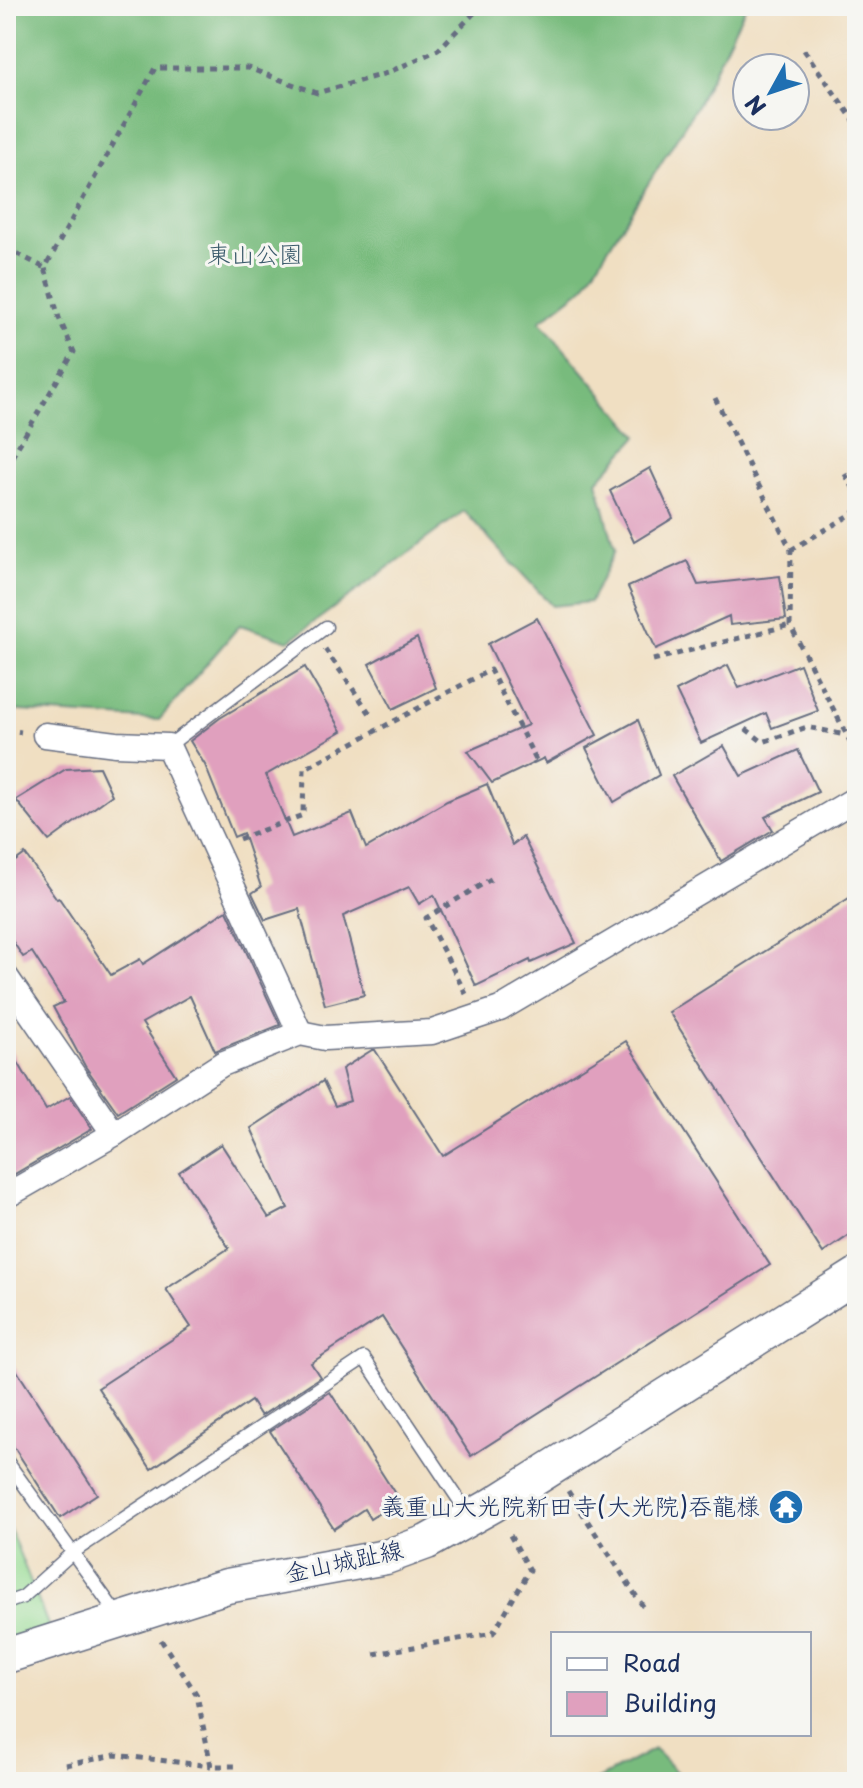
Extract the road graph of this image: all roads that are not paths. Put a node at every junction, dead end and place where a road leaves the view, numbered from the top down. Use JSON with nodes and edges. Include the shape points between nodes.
{"nodes":[{"id":1,"x":320,"y":631,"type":"road end"},
{"id":2,"x":45,"y":735,"type":"dead end"},
{"id":3,"x":168,"y":746,"type":"junction"},
{"id":4,"x":857,"y":798,"type":"edge"},
{"id":5,"x":6,"y":977,"type":"edge"},
{"id":6,"x":300,"y":1033,"type":"junction"},
{"id":7,"x":114,"y":1134,"type":"junction"},
{"id":8,"x":6,"y":1196,"type":"edge"},
{"id":9,"x":857,"y":1275,"type":"edge"},
{"id":10,"x":6,"y":1460,"type":"edge"},
{"id":11,"x":482,"y":1511,"type":"junction"},
{"id":12,"x":72,"y":1553,"type":"junction"},
{"id":13,"x":6,"y":1603,"type":"edge"},
{"id":14,"x":132,"y":1616,"type":"junction"},
{"id":15,"x":6,"y":1656,"type":"edge"}],
"edges":[{"from":1,"to":3,"type":"lane"},
{"from":2,"to":3,"type":"street"},
{"from":3,"to":6,"type":"street"},
{"from":4,"to":6,"type":"street","via":[[500,1009],[432,1032],[325,1038]]},
{"from":5,"to":7,"type":"street"},
{"from":6,"to":7,"type":"street","via":[[222,1064]]},
{"from":7,"to":8,"type":"street"},
{"from":9,"to":11,"type":"main road","name":"金山城趾線"},
{"from":10,"to":12,"type":"lane"},
{"from":11,"to":12,"type":"lane","via":[[364,1358]]},
{"from":11,"to":14,"type":"main road","name":"金山城趾線","via":[[427,1542],[386,1557],[227,1586]]},
{"from":12,"to":13,"type":"lane","via":[[23,1597]]},
{"from":12,"to":14,"type":"lane"},
{"from":14,"to":15,"type":"main road","name":"金山城趾線"}]}
